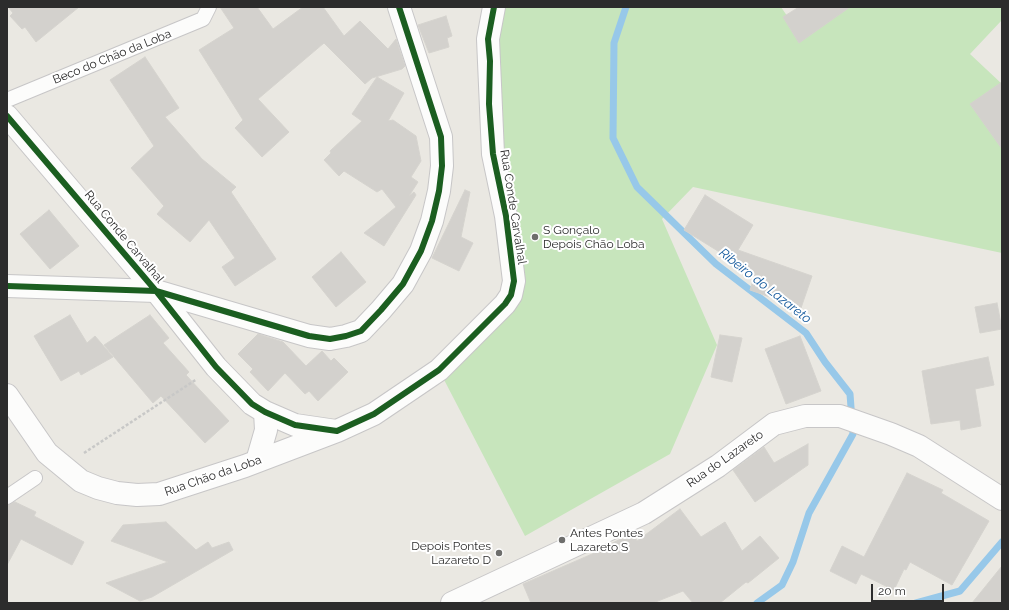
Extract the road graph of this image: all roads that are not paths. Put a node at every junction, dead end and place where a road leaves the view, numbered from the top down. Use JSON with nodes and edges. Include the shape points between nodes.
{"nodes":[{"id":1,"x":209,"y":7,"type":"edge"},
{"id":2,"x":400,"y":7,"type":"edge"},
{"id":3,"x":494,"y":7,"type":"edge"},
{"id":4,"x":7,"y":100,"type":"edge"},
{"id":5,"x":7,"y":116,"type":"edge"},
{"id":6,"x":7,"y":286,"type":"edge"},
{"id":7,"x":156,"y":291,"type":"junction"},
{"id":8,"x":7,"y":395,"type":"edge"},
{"id":9,"x":264,"y":412,"type":"junction"},
{"id":10,"x":337,"y":431,"type":"junction"},
{"id":11,"x":257,"y":461,"type":"junction"},
{"id":12,"x":35,"y":478,"type":"dead end"},
{"id":13,"x":7,"y":497,"type":"edge"},
{"id":14,"x":1002,"y":499,"type":"edge"},
{"id":15,"x":452,"y":603,"type":"edge"}],
"edges":[{"from":1,"to":4,"type":"lane","name":"Beco do Chão da Loba","via":[[204,19]]},
{"from":2,"to":7,"type":"street","via":[[441,138],[442,166],[438,199],[421,250],[403,284],[382,310],[361,330],[330,339],[309,336]]},
{"from":3,"to":10,"type":"street","name":"Rua Conde Carvalhal","via":[[488,39],[490,104],[493,154],[506,216],[514,281],[511,295],[439,370],[374,414]]},
{"from":5,"to":7,"type":"street","name":"Rua Conde Carvalhal"},
{"from":6,"to":7,"type":"street"},
{"from":7,"to":9,"type":"street","name":"Rua Conde Carvalhal","via":[[216,367],[252,404]]},
{"from":8,"to":11,"type":"street","name":"Rua Chão da Loba","via":[[47,453],[81,481],[98,488],[137,495],[159,494]]},
{"from":9,"to":10,"type":"street","name":"Rua Conde Carvalhal","via":[[295,425]]},
{"from":9,"to":11,"type":"street","via":[[266,430]]},
{"from":10,"to":11,"type":"street","name":"Rua Chão da Loba"},
{"from":12,"to":13,"type":"lane"},
{"from":14,"to":15,"type":"street","name":"Rua do Lazareto","via":[[919,446],[891,434],[840,416],[805,416],[774,424],[718,466],[644,513]]}]}
